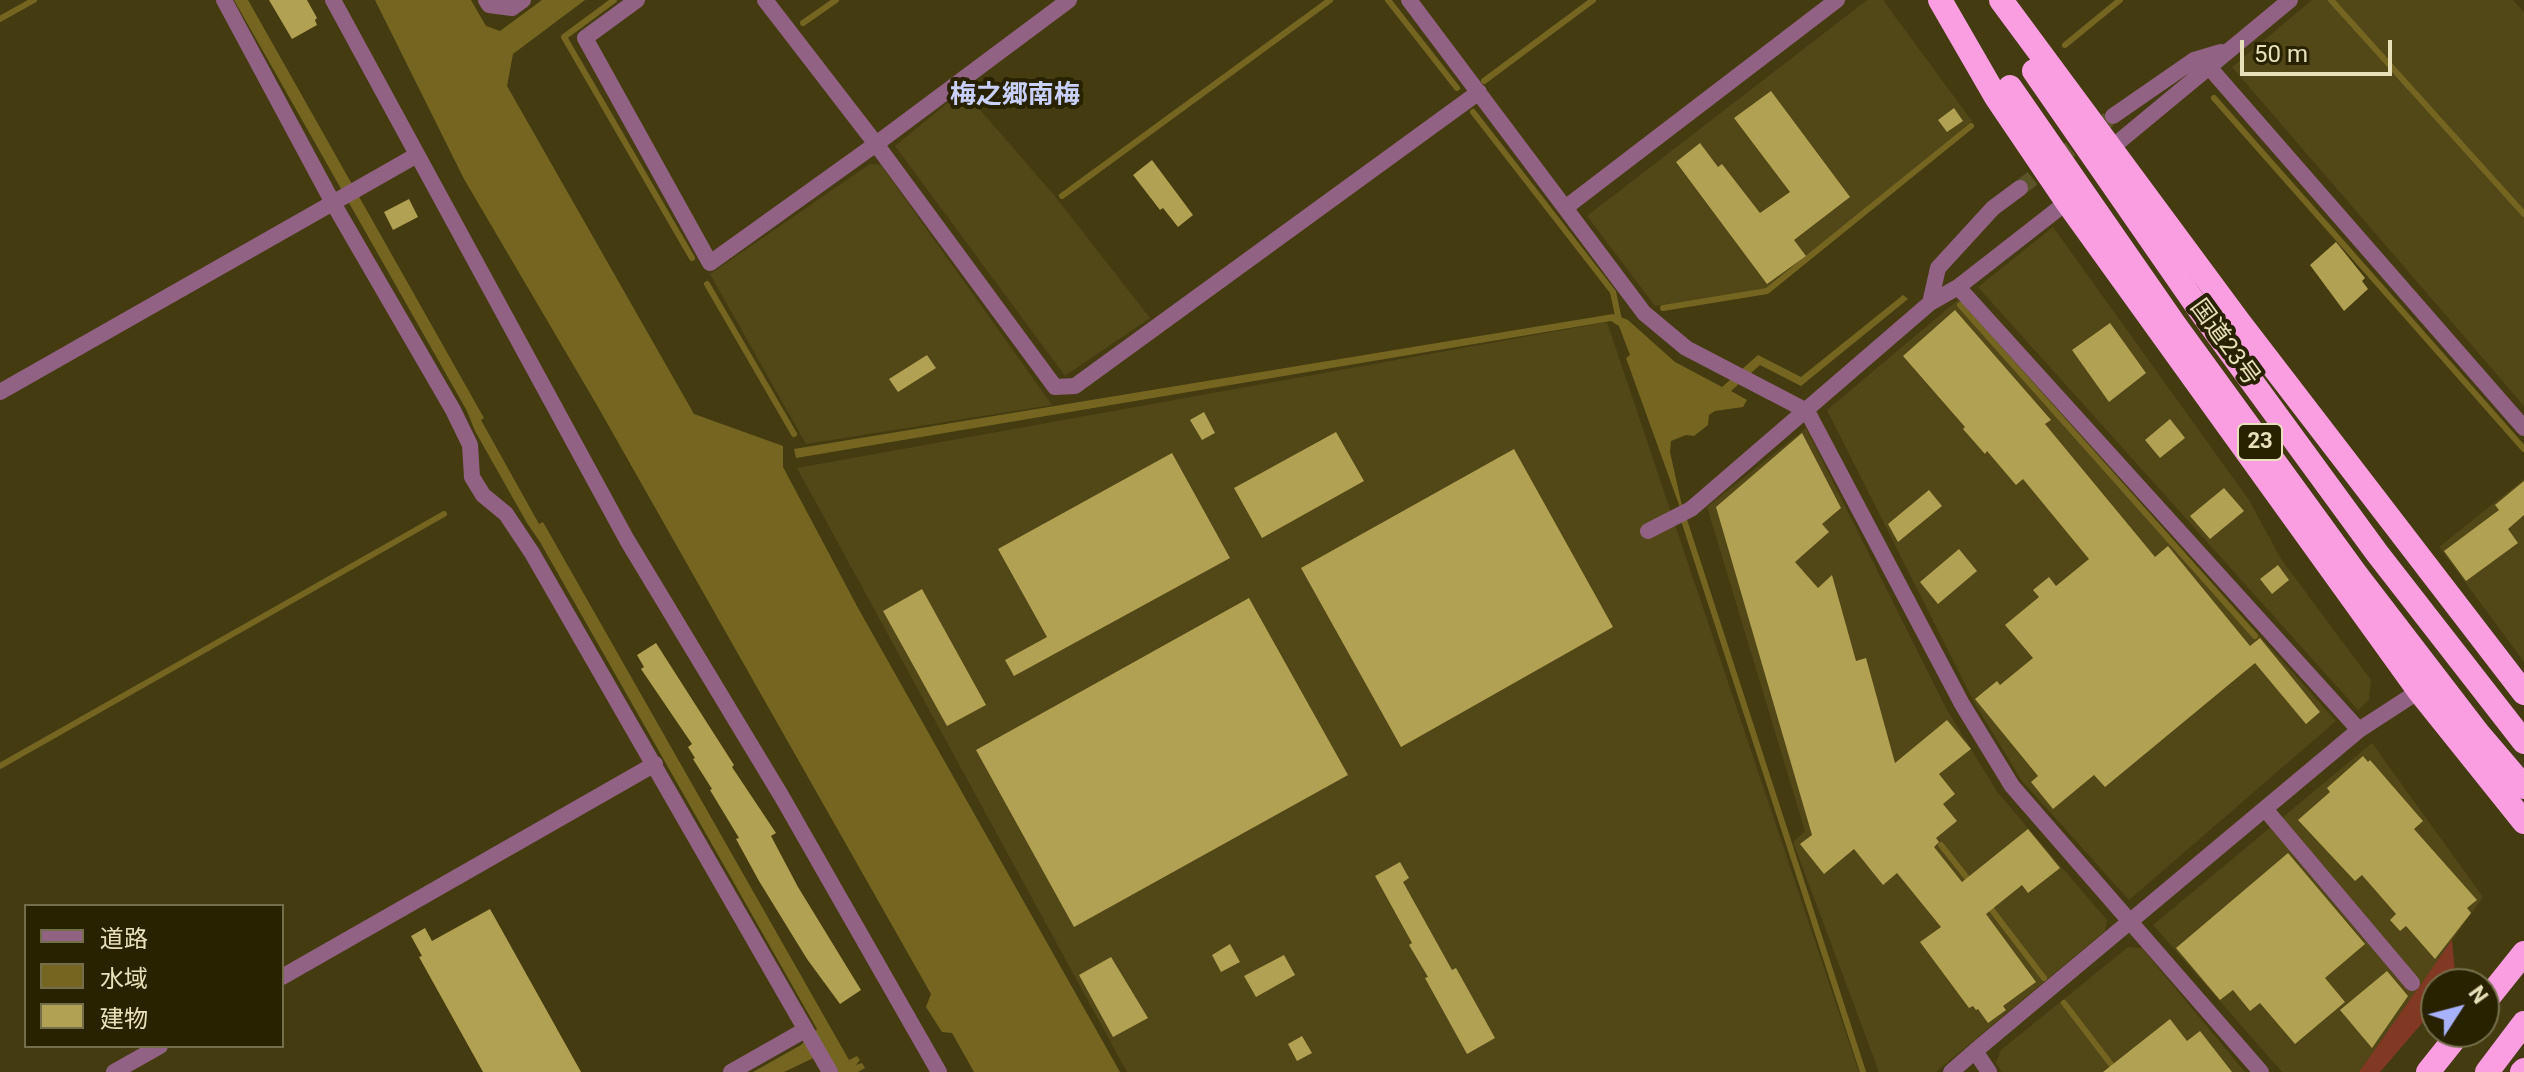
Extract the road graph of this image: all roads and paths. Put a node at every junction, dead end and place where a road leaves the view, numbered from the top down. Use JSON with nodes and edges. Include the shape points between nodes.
{"nodes":[{"id":1,"x":224,"y":0,"type":"edge"},
{"id":2,"x":333,"y":0,"type":"edge"},
{"id":3,"x":486,"y":0,"type":"edge"},
{"id":4,"x":523,"y":0,"type":"edge"},
{"id":5,"x":637,"y":0,"type":"edge"},
{"id":6,"x":765,"y":0,"type":"edge"},
{"id":7,"x":1069,"y":0,"type":"edge"},
{"id":8,"x":1409,"y":0,"type":"edge"},
{"id":9,"x":1837,"y":0,"type":"edge"},
{"id":10,"x":1940,"y":0,"type":"edge"},
{"id":11,"x":1948,"y":0,"type":"edge"},
{"id":12,"x":1982,"y":0,"type":"edge"},
{"id":13,"x":2001,"y":0,"type":"edge"},
{"id":14,"x":2290,"y":0,"type":"edge"},
{"id":15,"x":2231,"y":49,"type":"junction"},
{"id":16,"x":2209,"y":67,"type":"junction"},
{"id":17,"x":1479,"y":92,"type":"junction"},
{"id":18,"x":2113,"y":116,"type":"tunnel mouth"},
{"id":19,"x":876,"y":144,"type":"junction"},
{"id":20,"x":2110,"y":149,"type":"junction"},
{"id":21,"x":417,"y":155,"type":"junction"},
{"id":22,"x":2020,"y":188,"type":"tunnel mouth"},
{"id":23,"x":337,"y":200,"type":"junction"},
{"id":24,"x":2067,"y":202,"type":"junction"},
{"id":25,"x":1565,"y":208,"type":"junction"},
{"id":26,"x":1958,"y":287,"type":"junction"},
{"id":27,"x":1930,"y":303,"type":"junction"},
{"id":28,"x":0,"y":392,"type":"edge"},
{"id":29,"x":1807,"y":411,"type":"junction"},
{"id":30,"x":2524,"y":428,"type":"edge"},
{"id":31,"x":1648,"y":531,"type":"dead end"},
{"id":32,"x":2419,"y":691,"type":"junction"},
{"id":33,"x":2524,"y":693,"type":"edge"},
{"id":34,"x":2359,"y":730,"type":"junction"},
{"id":35,"x":2524,"y":742,"type":"edge"},
{"id":36,"x":655,"y":764,"type":"junction"},
{"id":37,"x":2524,"y":787,"type":"edge"},
{"id":38,"x":2265,"y":809,"type":"junction"},
{"id":39,"x":2524,"y":822,"type":"edge"},
{"id":40,"x":2130,"y":922,"type":"junction"},
{"id":41,"x":2524,"y":953,"type":"edge"},
{"id":42,"x":284,"y":976,"type":"edge"},
{"id":43,"x":2412,"y":983,"type":"dead end"},
{"id":44,"x":2500,"y":983,"type":"edge"},
{"id":45,"x":2524,"y":1023,"type":"edge"},
{"id":46,"x":805,"y":1030,"type":"junction"},
{"id":47,"x":156,"y":1048,"type":"edge"},
{"id":48,"x":2447,"y":1048,"type":"edge"},
{"id":49,"x":2524,"y":1048,"type":"edge"},
{"id":50,"x":1975,"y":1051,"type":"junction"},
{"id":51,"x":826,"y":1065,"type":"edge"},
{"id":52,"x":114,"y":1072,"type":"edge"},
{"id":53,"x":731,"y":1072,"type":"edge"},
{"id":54,"x":939,"y":1072,"type":"edge"},
{"id":55,"x":1951,"y":1072,"type":"edge"},
{"id":56,"x":1989,"y":1072,"type":"edge"},
{"id":57,"x":2261,"y":1072,"type":"edge"},
{"id":58,"x":2428,"y":1072,"type":"edge"},
{"id":59,"x":2487,"y":1072,"type":"edge"},
{"id":60,"x":2500,"y":1072,"type":"edge"}],
"edges":[{"from":1,"to":23,"type":"street"},
{"from":2,"to":21,"type":"street"},
{"from":3,"to":4,"type":"street","via":[[512,8]]},
{"from":5,"to":19,"type":"street","via":[[585,38],[710,263]]},
{"from":6,"to":19,"type":"street"},
{"from":7,"to":19,"type":"street"},
{"from":8,"to":17,"type":"street"},
{"from":9,"to":25,"type":"street"},
{"from":10,"to":24,"type":"highway","via":[[1996,97]]},
{"from":11,"to":37,"type":"highway","name":"国道23号","number":"23","bridge":true,"via":[[2356,574]]},
{"from":12,"to":35,"type":"highway","name":"国道23号","number":"23","bridge":true,"via":[[2377,553]]},
{"from":13,"to":20,"type":"highway"},
{"from":14,"to":15,"type":"street"},
{"from":15,"to":16,"type":"street"},
{"from":15,"to":18,"type":"street","via":[[2194,60]]},
{"from":16,"to":20,"type":"street"},
{"from":16,"to":30,"type":"street"},
{"from":17,"to":19,"type":"street","via":[[1075,386],[1055,387]]},
{"from":17,"to":25,"type":"street"},
{"from":20,"to":33,"type":"highway"},
{"from":21,"to":23,"type":"street"},
{"from":21,"to":54,"type":"street","via":[[627,540]]},
{"from":22,"to":27,"type":"street","via":[[1993,208],[1938,268]]},
{"from":23,"to":28,"type":"street"},
{"from":23,"to":36,"type":"street","via":[[453,410],[470,445],[472,477],[532,553]]},
{"from":24,"to":26,"type":"street"},
{"from":24,"to":32,"type":"highway"},
{"from":25,"to":29,"type":"street","via":[[1644,313],[1686,348]]},
{"from":26,"to":27,"type":"street"},
{"from":26,"to":34,"type":"street"},
{"from":27,"to":29,"type":"street"},
{"from":29,"to":31,"type":"street","via":[[1691,509]]},
{"from":29,"to":40,"type":"street","via":[[1962,704],[2012,786]]},
{"from":32,"to":34,"type":"street"},
{"from":32,"to":39,"type":"highway"},
{"from":34,"to":38,"type":"street"},
{"from":36,"to":42,"type":"street"},
{"from":36,"to":46,"type":"street"},
{"from":38,"to":40,"type":"street"},
{"from":38,"to":43,"type":"street"},
{"from":40,"to":50,"type":"street"},
{"from":40,"to":57,"type":"street"},
{"from":41,"to":44,"type":"highway"},
{"from":45,"to":59,"type":"highway"},
{"from":46,"to":51,"type":"street"},
{"from":46,"to":53,"type":"street"},
{"from":47,"to":52,"type":"street"},
{"from":48,"to":58,"type":"highway"},
{"from":49,"to":60,"type":"highway"},
{"from":50,"to":55,"type":"street"},
{"from":50,"to":56,"type":"street"}]}
